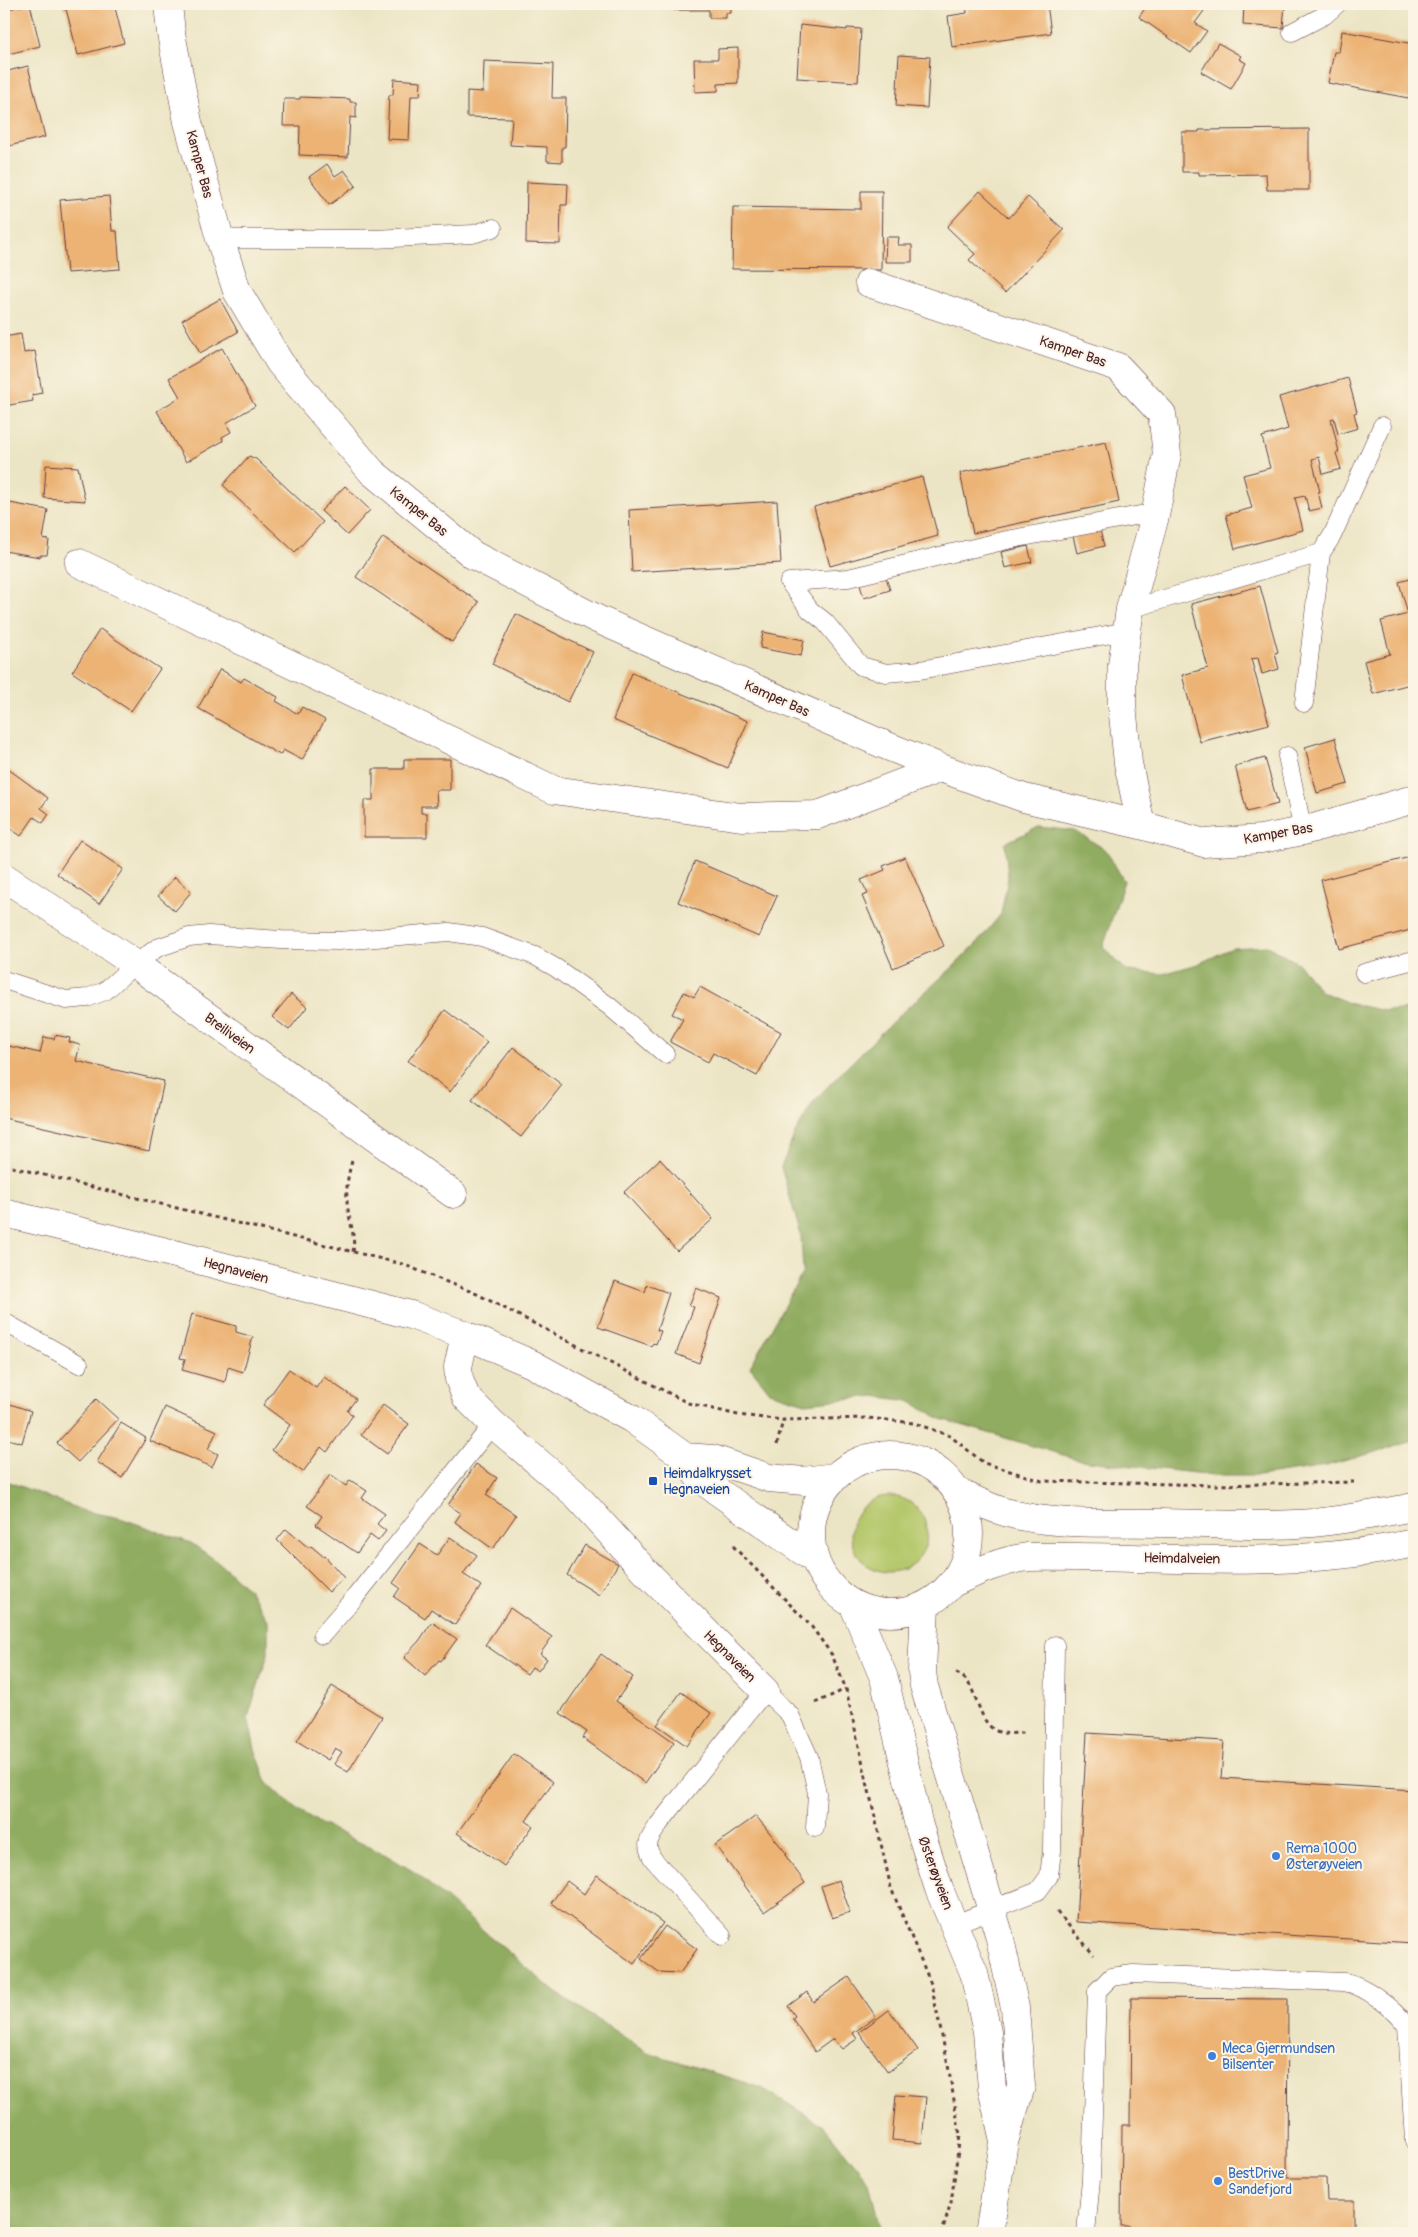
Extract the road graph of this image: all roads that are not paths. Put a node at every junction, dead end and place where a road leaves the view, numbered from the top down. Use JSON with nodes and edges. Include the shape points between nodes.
{"nodes":[{"id":1,"x":168,"y":4,"type":"edge"},
{"id":2,"x":1337,"y":4,"type":"edge"},
{"id":3,"x":1292,"y":32,"type":"dead end"},
{"id":4,"x":493,"y":228,"type":"dead end"},
{"id":5,"x":220,"y":239,"type":"junction"},
{"id":6,"x":869,"y":283,"type":"dead end"},
{"id":7,"x":1382,"y":426,"type":"dead end"},
{"id":8,"x":1155,"y":516,"type":"junction"},
{"id":9,"x":1320,"y":553,"type":"junction"},
{"id":10,"x":79,"y":563,"type":"dead end"},
{"id":11,"x":1128,"y":620,"type":"junction"},
{"id":12,"x":1304,"y":703,"type":"dead end"},
{"id":13,"x":1287,"y":756,"type":"dead end"},
{"id":14,"x":941,"y":768,"type":"junction"},
{"id":15,"x":1414,"y":799,"type":"edge"},
{"id":16,"x":1141,"y":825,"type":"junction"},
{"id":17,"x":1303,"y":831,"type":"junction"},
{"id":18,"x":4,"y":877,"type":"edge"},
{"id":19,"x":1414,"y":960,"type":"edge"},
{"id":20,"x":135,"y":964,"type":"junction"},
{"id":21,"x":1364,"y":973,"type":"dead end"},
{"id":22,"x":4,"y":980,"type":"edge"},
{"id":23,"x":665,"y":1054,"type":"dead end"},
{"id":24,"x":453,"y":1194,"type":"dead end"},
{"id":25,"x":4,"y":1213,"type":"edge"},
{"id":26,"x":4,"y":1322,"type":"edge"},
{"id":27,"x":465,"y":1335,"type":"junction"},
{"id":28,"x":79,"y":1364,"type":"dead end"},
{"id":29,"x":493,"y":1424,"type":"junction"},
{"id":30,"x":685,"y":1457,"type":"junction"},
{"id":31,"x":834,"y":1477,"type":"junction"},
{"id":32,"x":956,"y":1491,"type":"junction"},
{"id":33,"x":1414,"y":1507,"type":"edge"},
{"id":34,"x":1414,"y":1544,"type":"edge"},
{"id":35,"x":814,"y":1559,"type":"junction"},
{"id":36,"x":953,"y":1583,"type":"junction"},
{"id":37,"x":925,"y":1605,"type":"junction"},
{"id":38,"x":854,"y":1606,"type":"junction"},
{"id":39,"x":322,"y":1635,"type":"dead end"},
{"id":40,"x":1055,"y":1645,"type":"dead end"},
{"id":41,"x":765,"y":1691,"type":"junction"},
{"id":42,"x":815,"y":1828,"type":"dead end"},
{"id":43,"x":992,"y":1910,"type":"junction"},
{"id":44,"x":955,"y":1924,"type":"junction"},
{"id":45,"x":722,"y":1936,"type":"dead end"},
{"id":46,"x":1412,"y":2038,"type":"edge"},
{"id":47,"x":1414,"y":2141,"type":"edge"},
{"id":48,"x":1004,"y":2142,"type":"junction"},
{"id":49,"x":989,"y":2233,"type":"edge"},
{"id":50,"x":1086,"y":2233,"type":"edge"}],
"edges":[{"from":1,"to":5,"type":"street","name":"Kamper Bas","via":[[188,122]]},
{"from":2,"to":3,"type":"lane","via":[[1325,15]]},
{"from":4,"to":5,"type":"lane","via":[[473,234],[374,239]]},
{"from":5,"to":14,"type":"street","name":"Kamper Bas","via":[[237,291],[280,363],[372,472],[473,555],[596,619]]},
{"from":6,"to":8,"type":"street","name":"Kamper Bas","via":[[1118,368],[1162,414],[1167,454]]},
{"from":7,"to":9,"type":"lane","via":[[1332,536]]},
{"from":8,"to":11,"type":"street","name":"Kamper Bas"},
{"from":8,"to":11,"type":"lane","via":[[1140,515],[1007,540],[848,578],[789,582],[861,666],[886,673],[920,670]]},
{"from":9,"to":11,"type":"lane"},
{"from":9,"to":12,"type":"lane"},
{"from":10,"to":14,"type":"street","via":[[554,790],[742,817],[818,814]]},
{"from":11,"to":16,"type":"street","name":"Kamper Bas","via":[[1122,665],[1122,705],[1128,763]]},
{"from":13,"to":17,"type":"lane"},
{"from":14,"to":16,"type":"street","name":"Kamper Bas","via":[[1024,798]]},
{"from":15,"to":17,"type":"street","name":"Kamper Bas"},
{"from":16,"to":17,"type":"street","name":"Kamper Bas","via":[[1204,843],[1261,839]]},
{"from":18,"to":20,"type":"street","name":"Breiliveien"},
{"from":19,"to":21,"type":"lane"},
{"from":20,"to":22,"type":"lane","via":[[106,991],[87,998],[66,1000]]},
{"from":20,"to":23,"type":"lane","via":[[172,941],[209,935],[339,941],[449,932],[482,937],[535,956],[556,968],[609,1006]]},
{"from":20,"to":24,"type":"street","name":"Breiliveien"},
{"from":25,"to":27,"type":"street","name":"Hegnaveien","via":[[411,1315]]},
{"from":26,"to":28,"type":"lane"},
{"from":27,"to":29,"type":"street","name":"Hegnaveien","via":[[458,1367],[459,1380],[466,1397]]},
{"from":27,"to":30,"type":"street","name":"Hegnaveien","via":[[584,1391],[632,1419]]},
{"from":29,"to":39,"type":"lane"},
{"from":29,"to":41,"type":"street","name":"Hegnaveien","via":[[573,1492],[644,1570]]},
{"from":30,"to":31,"type":"street","via":[[713,1459],[769,1478],[804,1481]]},
{"from":30,"to":35,"type":"street","name":"Hegnaveien","via":[[700,1479]]},
{"from":31,"to":32,"type":"street","via":[[863,1460],[897,1456],[927,1465]]},
{"from":31,"to":35,"type":"street","via":[[818,1499],[812,1516]]},
{"from":32,"to":33,"type":"street","via":[[1008,1514],[1087,1522],[1287,1524],[1353,1518]]},
{"from":32,"to":36,"type":"street","via":[[968,1519],[969,1536],[964,1565]]},
{"from":34,"to":36,"type":"street","name":"Heimdalveien","via":[[1292,1558],[1027,1557],[992,1565]]},
{"from":35,"to":38,"type":"street","via":[[823,1579]]},
{"from":36,"to":37,"type":"street"},
{"from":37,"to":38,"type":"street","via":[[890,1614]]},
{"from":37,"to":43,"type":"street","name":"Østerøyveien","via":[[924,1686]]},
{"from":38,"to":44,"type":"street","name":"Østerøyveien","via":[[884,1678],[919,1826],[939,1889]]},
{"from":40,"to":43,"type":"lane","via":[[1052,1851],[1048,1876],[1038,1891]]},
{"from":41,"to":42,"type":"lane","via":[[790,1715],[809,1757],[817,1793]]},
{"from":41,"to":45,"type":"lane","name":"Hegnaveien","via":[[647,1843],[653,1859]]},
{"from":43,"to":44,"type":"lane"},
{"from":43,"to":48,"type":"street","name":"Østerøyveien","via":[[1008,1970],[1021,2086]]},
{"from":44,"to":48,"type":"street","name":"Østerøyveien","via":[[981,2001],[992,2088]]},
{"from":46,"to":47,"type":"lane"},
{"from":46,"to":50,"type":"lane","via":[[1400,2016],[1354,1983],[1132,1974],[1111,1977],[1098,1991]]},
{"from":48,"to":49,"type":"street","name":"Østerøyveien"}]}
